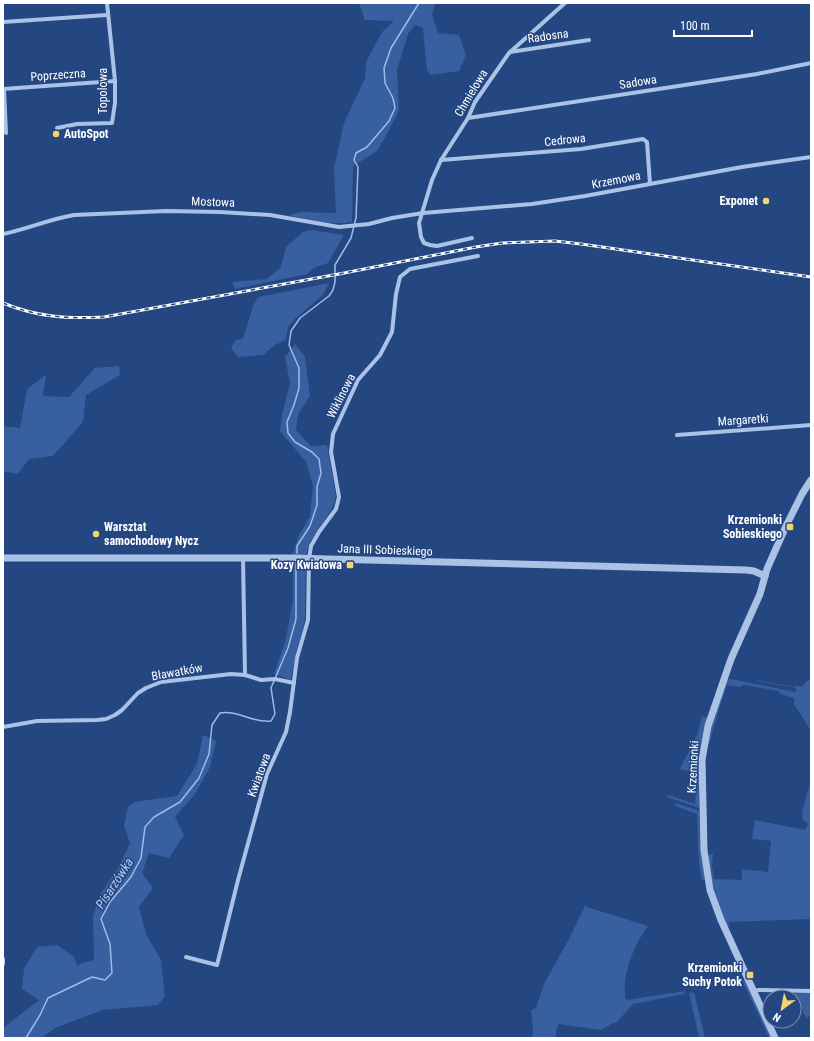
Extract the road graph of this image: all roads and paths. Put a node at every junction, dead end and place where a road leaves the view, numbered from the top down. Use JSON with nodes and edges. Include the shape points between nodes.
{"nodes":[{"id":1,"x":107,"y":3,"type":"edge"},
{"id":2,"x":565,"y":3,"type":"edge"},
{"id":3,"x":107,"y":16,"type":"junction"},
{"id":4,"x":3,"y":22,"type":"edge"},
{"id":5,"x":589,"y":40,"type":"dead end"},
{"id":6,"x":510,"y":52,"type":"junction"},
{"id":7,"x":811,"y":63,"type":"edge"},
{"id":8,"x":115,"y":81,"type":"junction"},
{"id":9,"x":4,"y":89,"type":"edge"},
{"id":10,"x":468,"y":118,"type":"junction"},
{"id":11,"x":57,"y":128,"type":"dead end"},
{"id":12,"x":6,"y":133,"type":"dead end"},
{"id":13,"x":811,"y":157,"type":"edge"},
{"id":14,"x":441,"y":160,"type":"junction"},
{"id":15,"x":650,"y":184,"type":"junction"},
{"id":16,"x":423,"y":213,"type":"junction"},
{"id":17,"x":3,"y":234,"type":"edge"},
{"id":18,"x":472,"y":238,"type":"dead end"},
{"id":19,"x":478,"y":256,"type":"dead end"},
{"id":20,"x":811,"y":425,"type":"edge"},
{"id":21,"x":677,"y":435,"type":"dead end"},
{"id":22,"x":810,"y":482,"type":"edge"},
{"id":23,"x":3,"y":558,"type":"edge"},
{"id":24,"x":243,"y":558,"type":"junction"},
{"id":25,"x":309,"y":559,"type":"junction"},
{"id":26,"x":765,"y":576,"type":"junction"},
{"id":27,"x":245,"y":675,"type":"junction"},
{"id":28,"x":294,"y":683,"type":"junction"},
{"id":29,"x":3,"y":727,"type":"edge"},
{"id":30,"x":186,"y":957,"type":"dead end"},
{"id":31,"x":3,"y":959,"type":"edge"},
{"id":32,"x":3,"y":964,"type":"edge"},
{"id":33,"x":811,"y":991,"type":"edge"},
{"id":34,"x":754,"y":992,"type":"junction"},
{"id":35,"x":775,"y":1038,"type":"edge"}],
"edges":[{"from":1,"to":3,"type":"street","name":"Topolowa"},
{"from":2,"to":6,"type":"street","name":"Chmielowa"},
{"from":3,"to":4,"type":"street"},
{"from":3,"to":8,"type":"street","name":"Topolowa"},
{"from":5,"to":6,"type":"street","name":"Radosna"},
{"from":6,"to":10,"type":"street","name":"Chmielowa","via":[[475,102]]},
{"from":7,"to":10,"type":"street","name":"Sadowa","via":[[744,76]]},
{"from":8,"to":9,"type":"street","name":"Poprzeczna"},
{"from":8,"to":11,"type":"street","name":"Topolowa","via":[[112,123],[77,124]]},
{"from":9,"to":12,"type":"street"},
{"from":10,"to":14,"type":"street","name":"Chmielowa"},
{"from":13,"to":15,"type":"street","name":"Krzemowa"},
{"from":14,"to":15,"type":"street","name":"Cedrowa","via":[[581,149],[643,139],[646,142]]},
{"from":14,"to":16,"type":"street","name":"Chmielowa","via":[[432,180]]},
{"from":15,"to":16,"type":"street","name":"Krzemowa","via":[[532,204]]},
{"from":16,"to":17,"type":"street","name":"Mostowa","via":[[339,227],[270,215],[220,212],[166,211],[74,215]]},
{"from":16,"to":18,"type":"street","via":[[419,223],[424,243],[437,246]]},
{"from":19,"to":25,"type":"street","name":"Wiklinowa","via":[[410,269],[400,277],[392,332],[380,355],[358,380],[333,434],[331,452],[339,497],[336,509],[311,546]]},
{"from":20,"to":21,"type":"street","name":"Margaretki"},
{"from":22,"to":26,"type":"street","name":"Krzemionki","via":[[790,517]]},
{"from":23,"to":24,"type":"street","name":"Jana III Sobieskiego"},
{"from":24,"to":25,"type":"street","name":"Jana III Sobieskiego"},
{"from":24,"to":27,"type":"street"},
{"from":25,"to":26,"type":"street","name":"Jana III Sobieskiego","via":[[746,570]]},
{"from":25,"to":28,"type":"street","name":"Kwiatowa","via":[[308,620],[297,658]]},
{"from":26,"to":34,"type":"street","name":"Krzemionki","via":[[760,594],[725,676],[708,726],[702,760],[704,850],[710,890]]},
{"from":27,"to":28,"type":"street","name":"Bławatków","via":[[260,680],[275,679]]},
{"from":27,"to":29,"type":"street","name":"Bławatków","via":[[215,675],[161,682],[138,693],[122,710],[106,719],[37,721]]},
{"from":28,"to":30,"type":"street","name":"Kwiatowa","via":[[286,732],[266,780],[217,965]]},
{"from":31,"to":32,"type":"street"},
{"from":33,"to":34,"type":"street"},
{"from":34,"to":35,"type":"street","name":"Krzemionki"}]}
